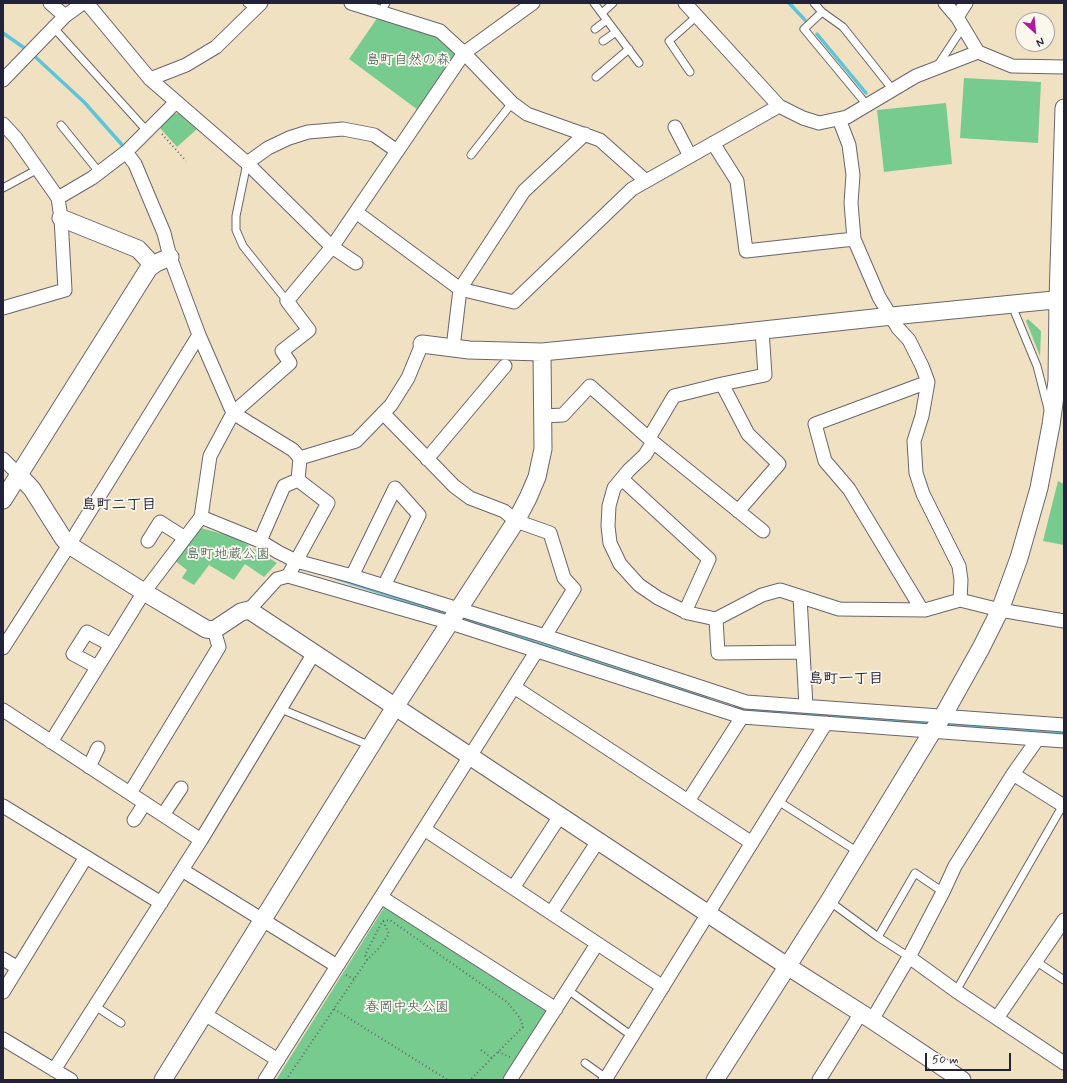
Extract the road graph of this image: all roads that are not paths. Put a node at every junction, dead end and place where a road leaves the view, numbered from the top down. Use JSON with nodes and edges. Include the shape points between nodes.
{"nodes":[{"id":1,"x":50,"y":3,"type":"edge"},
{"id":2,"x":83,"y":3,"type":"edge"},
{"id":3,"x":87,"y":3,"type":"edge"},
{"id":4,"x":351,"y":3,"type":"edge"},
{"id":5,"x":533,"y":3,"type":"edge"},
{"id":6,"x":594,"y":3,"type":"edge"},
{"id":7,"x":613,"y":3,"type":"edge"},
{"id":8,"x":685,"y":3,"type":"edge"},
{"id":9,"x":814,"y":3,"type":"edge"},
{"id":10,"x":946,"y":3,"type":"edge"},
{"id":11,"x":966,"y":3,"type":"edge"},
{"id":12,"x":254,"y":5,"type":"edge"},
{"id":13,"x":383,"y":8,"type":"edge"},
{"id":14,"x":822,"y":12,"type":"junction"},
{"id":15,"x":602,"y":13,"type":"junction"},
{"id":16,"x":65,"y":16,"type":"junction"},
{"id":17,"x":697,"y":16,"type":"junction"},
{"id":18,"x":607,"y":20,"type":"junction"},
{"id":19,"x":960,"y":22,"type":"junction"},
{"id":20,"x":54,"y":28,"type":"junction"},
{"id":21,"x":594,"y":29,"type":"dead end"},
{"id":22,"x":616,"y":32,"type":"junction"},
{"id":23,"x":602,"y":41,"type":"dead end"},
{"id":24,"x":629,"y":48,"type":"junction"},
{"id":25,"x":978,"y":52,"type":"junction"},
{"id":26,"x":464,"y":53,"type":"junction"},
{"id":27,"x":639,"y":63,"type":"dead end"},
{"id":28,"x":1064,"y":67,"type":"edge"},
{"id":29,"x":936,"y":69,"type":"junction"},
{"id":30,"x":690,"y":72,"type":"dead end"},
{"id":31,"x":596,"y":77,"type":"dead end"},
{"id":32,"x":150,"y":79,"type":"junction"},
{"id":33,"x":3,"y":80,"type":"edge"},
{"id":34,"x":893,"y":90,"type":"junction"},
{"id":35,"x":176,"y":102,"type":"junction"},
{"id":36,"x":512,"y":103,"type":"junction"},
{"id":37,"x":866,"y":105,"type":"junction"},
{"id":38,"x":779,"y":106,"type":"junction"},
{"id":39,"x":1064,"y":108,"type":"edge"},
{"id":40,"x":1064,"y":117,"type":"edge"},
{"id":41,"x":839,"y":119,"type":"junction"},
{"id":42,"x":3,"y":124,"type":"edge"},
{"id":43,"x":61,"y":125,"type":"dead end"},
{"id":44,"x":150,"y":127,"type":"junction"},
{"id":45,"x":675,"y":127,"type":"dead end"},
{"id":46,"x":585,"y":134,"type":"junction"},
{"id":47,"x":713,"y":143,"type":"junction"},
{"id":48,"x":397,"y":151,"type":"junction"},
{"id":49,"x":126,"y":152,"type":"junction"},
{"id":50,"x":471,"y":155,"type":"dead end"},
{"id":51,"x":690,"y":156,"type":"junction"},
{"id":52,"x":247,"y":163,"type":"junction"},
{"id":53,"x":38,"y":168,"type":"junction"},
{"id":54,"x":99,"y":172,"type":"junction"},
{"id":55,"x":646,"y":182,"type":"junction"},
{"id":56,"x":3,"y":188,"type":"edge"},
{"id":57,"x":58,"y":198,"type":"junction"},
{"id":58,"x":356,"y":212,"type":"junction"},
{"id":59,"x":61,"y":218,"type":"junction"},
{"id":60,"x":854,"y":239,"type":"junction"},
{"id":61,"x":332,"y":247,"type":"junction"},
{"id":62,"x":170,"y":257,"type":"junction"},
{"id":63,"x":356,"y":263,"type":"dead end"},
{"id":64,"x":153,"y":265,"type":"junction"},
{"id":65,"x":460,"y":289,"type":"junction"},
{"id":66,"x":1061,"y":299,"type":"edge"},
{"id":67,"x":287,"y":301,"type":"junction"},
{"id":68,"x":3,"y":308,"type":"edge"},
{"id":69,"x":1015,"y":313,"type":"dead end"},
{"id":70,"x":892,"y":316,"type":"junction"},
{"id":71,"x":762,"y":330,"type":"junction"},
{"id":72,"x":199,"y":335,"type":"junction"},
{"id":73,"x":422,"y":344,"type":"joint"},
{"id":74,"x":453,"y":348,"type":"junction"},
{"id":75,"x":542,"y":352,"type":"junction"},
{"id":76,"x":505,"y":366,"type":"dead end"},
{"id":77,"x":928,"y":382,"type":"junction"},
{"id":78,"x":722,"y":384,"type":"junction"},
{"id":79,"x":233,"y":413,"type":"junction"},
{"id":80,"x":383,"y":413,"type":"junction"},
{"id":81,"x":543,"y":416,"type":"junction"},
{"id":82,"x":1051,"y":421,"type":"junction"},
{"id":83,"x":651,"y":440,"type":"junction"},
{"id":84,"x":300,"y":458,"type":"junction"},
{"id":85,"x":3,"y":459,"type":"edge"},
{"id":86,"x":427,"y":459,"type":"junction"},
{"id":87,"x":19,"y":475,"type":"junction"},
{"id":88,"x":622,"y":479,"type":"junction"},
{"id":89,"x":298,"y":480,"type":"junction"},
{"id":90,"x":3,"y":500,"type":"edge"},
{"id":91,"x":738,"y":511,"type":"junction"},
{"id":92,"x":201,"y":517,"type":"junction"},
{"id":93,"x":516,"y":521,"type":"junction"},
{"id":94,"x":763,"y":531,"type":"dead end"},
{"id":95,"x":185,"y":538,"type":"junction"},
{"id":96,"x":148,"y":541,"type":"dead end"},
{"id":97,"x":260,"y":541,"type":"junction"},
{"id":98,"x":70,"y":545,"type":"junction"},
{"id":99,"x":296,"y":561,"type":"junction"},
{"id":100,"x":288,"y":576,"type":"junction"},
{"id":101,"x":352,"y":576,"type":"junction"},
{"id":102,"x":384,"y":586,"type":"junction"},
{"id":103,"x":144,"y":592,"type":"junction"},
{"id":104,"x":800,"y":597,"type":"junction"},
{"id":105,"x":960,"y":600,"type":"junction"},
{"id":106,"x":249,"y":610,"type":"junction"},
{"id":107,"x":922,"y":610,"type":"junction"},
{"id":108,"x":1000,"y":610,"type":"junction"},
{"id":109,"x":685,"y":612,"type":"junction"},
{"id":110,"x":455,"y":616,"type":"junction"},
{"id":111,"x":716,"y":619,"type":"junction"},
{"id":112,"x":1064,"y":621,"type":"edge"},
{"id":113,"x":214,"y":630,"type":"junction"},
{"id":114,"x":545,"y":636,"type":"junction"},
{"id":115,"x":111,"y":645,"type":"junction"},
{"id":116,"x":3,"y":648,"type":"edge"},
{"id":117,"x":536,"y":652,"type":"junction"},
{"id":118,"x":802,"y":652,"type":"junction"},
{"id":119,"x":314,"y":653,"type":"junction"},
{"id":120,"x":97,"y":667,"type":"junction"},
{"id":121,"x":514,"y":687,"type":"junction"},
{"id":122,"x":806,"y":706,"type":"junction"},
{"id":123,"x":395,"y":707,"type":"junction"},
{"id":124,"x":281,"y":708,"type":"junction"},
{"id":125,"x":3,"y":710,"type":"edge"},
{"id":126,"x":943,"y":716,"type":"junction"},
{"id":127,"x":742,"y":718,"type":"junction"},
{"id":128,"x":826,"y":723,"type":"junction"},
{"id":129,"x":1064,"y":725,"type":"edge"},
{"id":130,"x":932,"y":732,"type":"junction"},
{"id":131,"x":1037,"y":740,"type":"junction"},
{"id":132,"x":1064,"y":741,"type":"edge"},
{"id":133,"x":51,"y":742,"type":"junction"},
{"id":134,"x":371,"y":746,"type":"junction"},
{"id":135,"x":98,"y":748,"type":"dead end"},
{"id":136,"x":470,"y":757,"type":"junction"},
{"id":137,"x":89,"y":766,"type":"junction"},
{"id":138,"x":1013,"y":774,"type":"junction"},
{"id":139,"x":181,"y":788,"type":"dead end"},
{"id":140,"x":130,"y":793,"type":"junction"},
{"id":141,"x":688,"y":801,"type":"junction"},
{"id":142,"x":778,"y":801,"type":"junction"},
{"id":143,"x":145,"y":803,"type":"junction"},
{"id":144,"x":1063,"y":806,"type":"edge"},
{"id":145,"x":4,"y":809,"type":"edge"},
{"id":146,"x":163,"y":815,"type":"junction"},
{"id":147,"x":560,"y":816,"type":"junction"},
{"id":148,"x":134,"y":820,"type":"dead end"},
{"id":149,"x":424,"y":829,"type":"junction"},
{"id":150,"x":201,"y":840,"type":"junction"},
{"id":151,"x":598,"y":841,"type":"junction"},
{"id":152,"x":752,"y":843,"type":"junction"},
{"id":153,"x":859,"y":852,"type":"junction"},
{"id":154,"x":86,"y":857,"type":"junction"},
{"id":155,"x":182,"y":870,"type":"junction"},
{"id":156,"x":513,"y":888,"type":"junction"},
{"id":157,"x":943,"y":892,"type":"junction"},
{"id":158,"x":381,"y":897,"type":"junction"},
{"id":159,"x":829,"y":901,"type":"junction"},
{"id":160,"x":160,"y":903,"type":"junction"},
{"id":161,"x":551,"y":913,"type":"junction"},
{"id":162,"x":708,"y":914,"type":"junction"},
{"id":163,"x":263,"y":920,"type":"junction"},
{"id":164,"x":1064,"y":920,"type":"edge"},
{"id":165,"x":878,"y":937,"type":"junction"},
{"id":166,"x":597,"y":944,"type":"junction"},
{"id":167,"x":909,"y":957,"type":"junction"},
{"id":168,"x":3,"y":959,"type":"edge"},
{"id":169,"x":1037,"y":962,"type":"junction"},
{"id":170,"x":337,"y":966,"type":"junction"},
{"id":171,"x":788,"y":966,"type":"junction"},
{"id":172,"x":18,"y":968,"type":"junction"},
{"id":173,"x":1064,"y":980,"type":"edge"},
{"id":174,"x":663,"y":987,"type":"junction"},
{"id":175,"x":568,"y":990,"type":"junction"},
{"id":176,"x":956,"y":991,"type":"junction"},
{"id":177,"x":3,"y":992,"type":"edge"},
{"id":178,"x":95,"y":1006,"type":"junction"},
{"id":179,"x":556,"y":1008,"type":"junction"},
{"id":180,"x":203,"y":1013,"type":"junction"},
{"id":181,"x":866,"y":1016,"type":"junction"},
{"id":182,"x":997,"y":1018,"type":"junction"},
{"id":183,"x":121,"y":1023,"type":"dead end"},
{"id":184,"x":632,"y":1036,"type":"junction"},
{"id":185,"x":3,"y":1039,"type":"edge"},
{"id":186,"x":278,"y":1060,"type":"junction"},
{"id":187,"x":1064,"y":1063,"type":"edge"},
{"id":188,"x":585,"y":1064,"type":"dead end"},
{"id":189,"x":54,"y":1070,"type":"junction"},
{"id":190,"x":606,"y":1079,"type":"edge"},
{"id":191,"x":822,"y":1079,"type":"edge"},
{"id":192,"x":71,"y":1080,"type":"edge"},
{"id":193,"x":162,"y":1080,"type":"edge"},
{"id":194,"x":265,"y":1080,"type":"edge"},
{"id":195,"x":510,"y":1080,"type":"edge"},
{"id":196,"x":715,"y":1080,"type":"edge"},
{"id":197,"x":962,"y":1080,"type":"edge"}],
"edges":[{"from":1,"to":16,"type":"street"},
{"from":2,"to":16,"type":"street"},
{"from":3,"to":32,"type":"street"},
{"from":4,"to":13,"type":"street"},
{"from":5,"to":26,"type":"street"},
{"from":6,"to":15,"type":"lane"},
{"from":7,"to":15,"type":"lane"},
{"from":8,"to":17,"type":"street"},
{"from":9,"to":14,"type":"lane"},
{"from":10,"to":19,"type":"street"},
{"from":11,"to":19,"type":"street"},
{"from":12,"to":32,"type":"street","via":[[216,47],[186,65]]},
{"from":13,"to":26,"type":"street","via":[[440,31]]},
{"from":14,"to":34,"type":"lane","via":[[843,27]]},
{"from":14,"to":37,"type":"lane","via":[[804,29]]},
{"from":15,"to":18,"type":"lane"},
{"from":16,"to":20,"type":"street"},
{"from":17,"to":30,"type":"lane","via":[[669,41]]},
{"from":17,"to":38,"type":"street"},
{"from":18,"to":21,"type":"lane"},
{"from":18,"to":22,"type":"lane"},
{"from":19,"to":25,"type":"street"},
{"from":19,"to":29,"type":"lane"},
{"from":20,"to":33,"type":"street"},
{"from":20,"to":44,"type":"lane"},
{"from":22,"to":23,"type":"lane"},
{"from":22,"to":24,"type":"lane"},
{"from":24,"to":27,"type":"lane"},
{"from":24,"to":31,"type":"lane"},
{"from":25,"to":28,"type":"street","via":[[1012,66]]},
{"from":25,"to":29,"type":"street"},
{"from":26,"to":36,"type":"street"},
{"from":26,"to":48,"type":"street"},
{"from":29,"to":34,"type":"street","via":[[916,76]]},
{"from":32,"to":35,"type":"street"},
{"from":34,"to":37,"type":"street"},
{"from":35,"to":44,"type":"street"},
{"from":35,"to":52,"type":"street"},
{"from":36,"to":46,"type":"street","via":[[527,114]]},
{"from":36,"to":50,"type":"lane"},
{"from":37,"to":41,"type":"street"},
{"from":38,"to":41,"type":"street","via":[[819,123]]},
{"from":38,"to":47,"type":"street"},
{"from":39,"to":40,"type":"street"},
{"from":40,"to":66,"type":"street"},
{"from":41,"to":60,"type":"street","via":[[849,145],[853,175],[851,203]]},
{"from":42,"to":53,"type":"street"},
{"from":43,"to":54,"type":"lane"},
{"from":44,"to":49,"type":"street"},
{"from":45,"to":51,"type":"street"},
{"from":46,"to":55,"type":"street","via":[[600,140]]},
{"from":46,"to":65,"type":"street","via":[[524,191]]},
{"from":47,"to":51,"type":"street"},
{"from":47,"to":60,"type":"street","via":[[737,181],[746,251]]},
{"from":48,"to":52,"type":"street","via":[[374,135],[343,129],[308,132],[289,138],[268,148]]},
{"from":48,"to":58,"type":"street"},
{"from":49,"to":54,"type":"street"},
{"from":49,"to":62,"type":"street","via":[[135,164],[150,198],[164,233]]},
{"from":51,"to":55,"type":"street"},
{"from":52,"to":61,"type":"street"},
{"from":52,"to":67,"type":"lane","via":[[236,216],[236,230],[243,246]]},
{"from":53,"to":56,"type":"lane"},
{"from":53,"to":57,"type":"street"},
{"from":54,"to":57,"type":"street"},
{"from":55,"to":65,"type":"street","via":[[632,189],[514,302]]},
{"from":57,"to":59,"type":"street"},
{"from":58,"to":61,"type":"street"},
{"from":58,"to":65,"type":"street"},
{"from":59,"to":64,"type":"street","via":[[138,249]]},
{"from":59,"to":68,"type":"street","via":[[65,290]]},
{"from":60,"to":70,"type":"street","via":[[879,297]]},
{"from":61,"to":63,"type":"street"},
{"from":61,"to":67,"type":"street"},
{"from":62,"to":64,"type":"street"},
{"from":62,"to":72,"type":"street"},
{"from":64,"to":87,"type":"street"},
{"from":65,"to":74,"type":"street"},
{"from":66,"to":70,"type":"street"},
{"from":66,"to":82,"type":"street","via":[[1057,381]]},
{"from":67,"to":79,"type":"street","via":[[309,330],[282,351],[290,363]]},
{"from":69,"to":82,"type":"lane","via":[[1037,366]]},
{"from":70,"to":71,"type":"street"},
{"from":70,"to":77,"type":"street","via":[[898,328],[909,340]]},
{"from":71,"to":75,"type":"street"},
{"from":71,"to":78,"type":"street","via":[[765,375]]},
{"from":72,"to":79,"type":"street"},
{"from":72,"to":98,"type":"street"},
{"from":73,"to":74,"type":"street"},
{"from":73,"to":80,"type":"street","via":[[408,378]]},
{"from":74,"to":75,"type":"street"},
{"from":75,"to":81,"type":"street"},
{"from":76,"to":86,"type":"street"},
{"from":77,"to":105,"type":"street","via":[[922,416],[914,441],[916,473],[923,494],[959,566]]},
{"from":77,"to":107,"type":"street","via":[[815,424],[825,461],[849,489]]},
{"from":78,"to":83,"type":"street","via":[[674,396]]},
{"from":78,"to":91,"type":"street","via":[[748,434],[779,464]]},
{"from":79,"to":84,"type":"street","via":[[293,450]]},
{"from":79,"to":92,"type":"street","via":[[210,456]]},
{"from":80,"to":84,"type":"street","via":[[356,441]]},
{"from":80,"to":86,"type":"street"},
{"from":81,"to":83,"type":"street","via":[[563,415],[590,386]]},
{"from":81,"to":93,"type":"street","via":[[541,462],[537,477]]},
{"from":82,"to":108,"type":"street","via":[[1039,488],[1019,558]]},
{"from":83,"to":88,"type":"street","via":[[645,455]]},
{"from":83,"to":91,"type":"street"},
{"from":84,"to":89,"type":"street"},
{"from":85,"to":87,"type":"street"},
{"from":86,"to":93,"type":"street","via":[[470,498],[504,511]]},
{"from":87,"to":90,"type":"street"},
{"from":87,"to":98,"type":"street","via":[[32,489]]},
{"from":88,"to":109,"type":"street","via":[[614,488],[609,506],[610,543],[620,564],[639,585]]},
{"from":88,"to":109,"type":"street","via":[[709,559]]},
{"from":89,"to":97,"type":"street","via":[[284,486]]},
{"from":89,"to":99,"type":"street","via":[[328,503]]},
{"from":91,"to":94,"type":"street"},
{"from":92,"to":95,"type":"street"},
{"from":92,"to":97,"type":"street"},
{"from":93,"to":110,"type":"street"},
{"from":93,"to":114,"type":"street","via":[[550,533],[564,578],[574,590]]},
{"from":95,"to":96,"type":"street","via":[[160,522]]},
{"from":95,"to":103,"type":"street"},
{"from":97,"to":99,"type":"street"},
{"from":98,"to":103,"type":"street"},
{"from":98,"to":116,"type":"street"},
{"from":99,"to":100,"type":"street"},
{"from":99,"to":101,"type":"street"},
{"from":100,"to":106,"type":"street","via":[[277,579]]},
{"from":100,"to":110,"type":"street"},
{"from":101,"to":102,"type":"street"},
{"from":101,"to":102,"type":"street","via":[[395,488],[419,515]]},
{"from":102,"to":110,"type":"street"},
{"from":103,"to":113,"type":"street","via":[[206,629]]},
{"from":103,"to":115,"type":"street"},
{"from":104,"to":107,"type":"street","via":[[839,609]]},
{"from":104,"to":111,"type":"street","via":[[780,590],[762,595]]},
{"from":104,"to":118,"type":"street"},
{"from":105,"to":107,"type":"street"},
{"from":105,"to":108,"type":"street"},
{"from":106,"to":113,"type":"street","via":[[241,612]]},
{"from":106,"to":119,"type":"street"},
{"from":108,"to":112,"type":"street"},
{"from":108,"to":126,"type":"street"},
{"from":109,"to":111,"type":"street"},
{"from":110,"to":114,"type":"street"},
{"from":110,"to":117,"type":"street"},
{"from":110,"to":123,"type":"street"},
{"from":111,"to":118,"type":"street","via":[[718,653]]},
{"from":113,"to":140,"type":"street","via":[[219,647]]},
{"from":114,"to":122,"type":"street","via":[[746,702]]},
{"from":115,"to":120,"type":"street"},
{"from":115,"to":120,"type":"street","via":[[87,632],[73,654]]},
{"from":117,"to":121,"type":"street"},
{"from":117,"to":127,"type":"street"},
{"from":118,"to":122,"type":"street"},
{"from":119,"to":123,"type":"street"},
{"from":119,"to":124,"type":"street"},
{"from":120,"to":133,"type":"street"},
{"from":121,"to":136,"type":"street"},
{"from":121,"to":141,"type":"street"},
{"from":122,"to":126,"type":"street"},
{"from":123,"to":134,"type":"street"},
{"from":123,"to":136,"type":"street"},
{"from":124,"to":134,"type":"lane"},
{"from":124,"to":150,"type":"street"},
{"from":125,"to":133,"type":"street"},
{"from":126,"to":129,"type":"street"},
{"from":126,"to":130,"type":"street"},
{"from":127,"to":128,"type":"street"},
{"from":127,"to":141,"type":"street"},
{"from":128,"to":130,"type":"street"},
{"from":128,"to":142,"type":"street"},
{"from":130,"to":131,"type":"street"},
{"from":130,"to":153,"type":"street"},
{"from":131,"to":132,"type":"street"},
{"from":131,"to":138,"type":"street"},
{"from":133,"to":137,"type":"street"},
{"from":134,"to":163,"type":"street"},
{"from":135,"to":137,"type":"street"},
{"from":136,"to":147,"type":"street"},
{"from":136,"to":149,"type":"street"},
{"from":137,"to":140,"type":"street"},
{"from":138,"to":144,"type":"street"},
{"from":138,"to":157,"type":"street","via":[[955,866]]},
{"from":139,"to":146,"type":"street"},
{"from":140,"to":143,"type":"street"},
{"from":141,"to":152,"type":"street"},
{"from":142,"to":152,"type":"street"},
{"from":142,"to":153,"type":"lane"},
{"from":143,"to":146,"type":"street"},
{"from":143,"to":148,"type":"street"},
{"from":144,"to":176,"type":"lane"},
{"from":145,"to":154,"type":"street"},
{"from":146,"to":150,"type":"street"},
{"from":147,"to":151,"type":"street"},
{"from":147,"to":156,"type":"street"},
{"from":149,"to":156,"type":"street"},
{"from":149,"to":158,"type":"street"},
{"from":150,"to":155,"type":"street"},
{"from":151,"to":161,"type":"street"},
{"from":151,"to":162,"type":"street"},
{"from":152,"to":162,"type":"street"},
{"from":153,"to":159,"type":"street"},
{"from":154,"to":160,"type":"street"},
{"from":154,"to":172,"type":"street"},
{"from":155,"to":160,"type":"street"},
{"from":155,"to":163,"type":"street"},
{"from":156,"to":161,"type":"street"},
{"from":157,"to":165,"type":"lane","via":[[915,873]]},
{"from":157,"to":167,"type":"street"},
{"from":158,"to":170,"type":"street"},
{"from":158,"to":179,"type":"street"},
{"from":159,"to":165,"type":"lane"},
{"from":159,"to":171,"type":"street"},
{"from":160,"to":178,"type":"street"},
{"from":161,"to":166,"type":"street"},
{"from":162,"to":171,"type":"street"},
{"from":162,"to":174,"type":"street"},
{"from":163,"to":170,"type":"street"},
{"from":163,"to":180,"type":"street"},
{"from":164,"to":169,"type":"street"},
{"from":165,"to":167,"type":"lane"},
{"from":166,"to":174,"type":"street"},
{"from":166,"to":175,"type":"street"},
{"from":167,"to":176,"type":"street"},
{"from":167,"to":181,"type":"street"},
{"from":168,"to":172,"type":"street"},
{"from":169,"to":173,"type":"lane"},
{"from":169,"to":182,"type":"street"},
{"from":170,"to":186,"type":"street"},
{"from":171,"to":181,"type":"street"},
{"from":171,"to":196,"type":"street"},
{"from":172,"to":177,"type":"street"},
{"from":174,"to":184,"type":"street"},
{"from":175,"to":179,"type":"street"},
{"from":175,"to":184,"type":"lane"},
{"from":176,"to":182,"type":"street"},
{"from":178,"to":183,"type":"lane"},
{"from":178,"to":189,"type":"street"},
{"from":179,"to":195,"type":"street"},
{"from":180,"to":186,"type":"street"},
{"from":180,"to":193,"type":"street"},
{"from":181,"to":191,"type":"street"},
{"from":181,"to":197,"type":"street"},
{"from":182,"to":187,"type":"street"},
{"from":184,"to":190,"type":"street"},
{"from":185,"to":189,"type":"street"},
{"from":186,"to":194,"type":"street"},
{"from":188,"to":190,"type":"lane"},
{"from":189,"to":192,"type":"street"}]}
